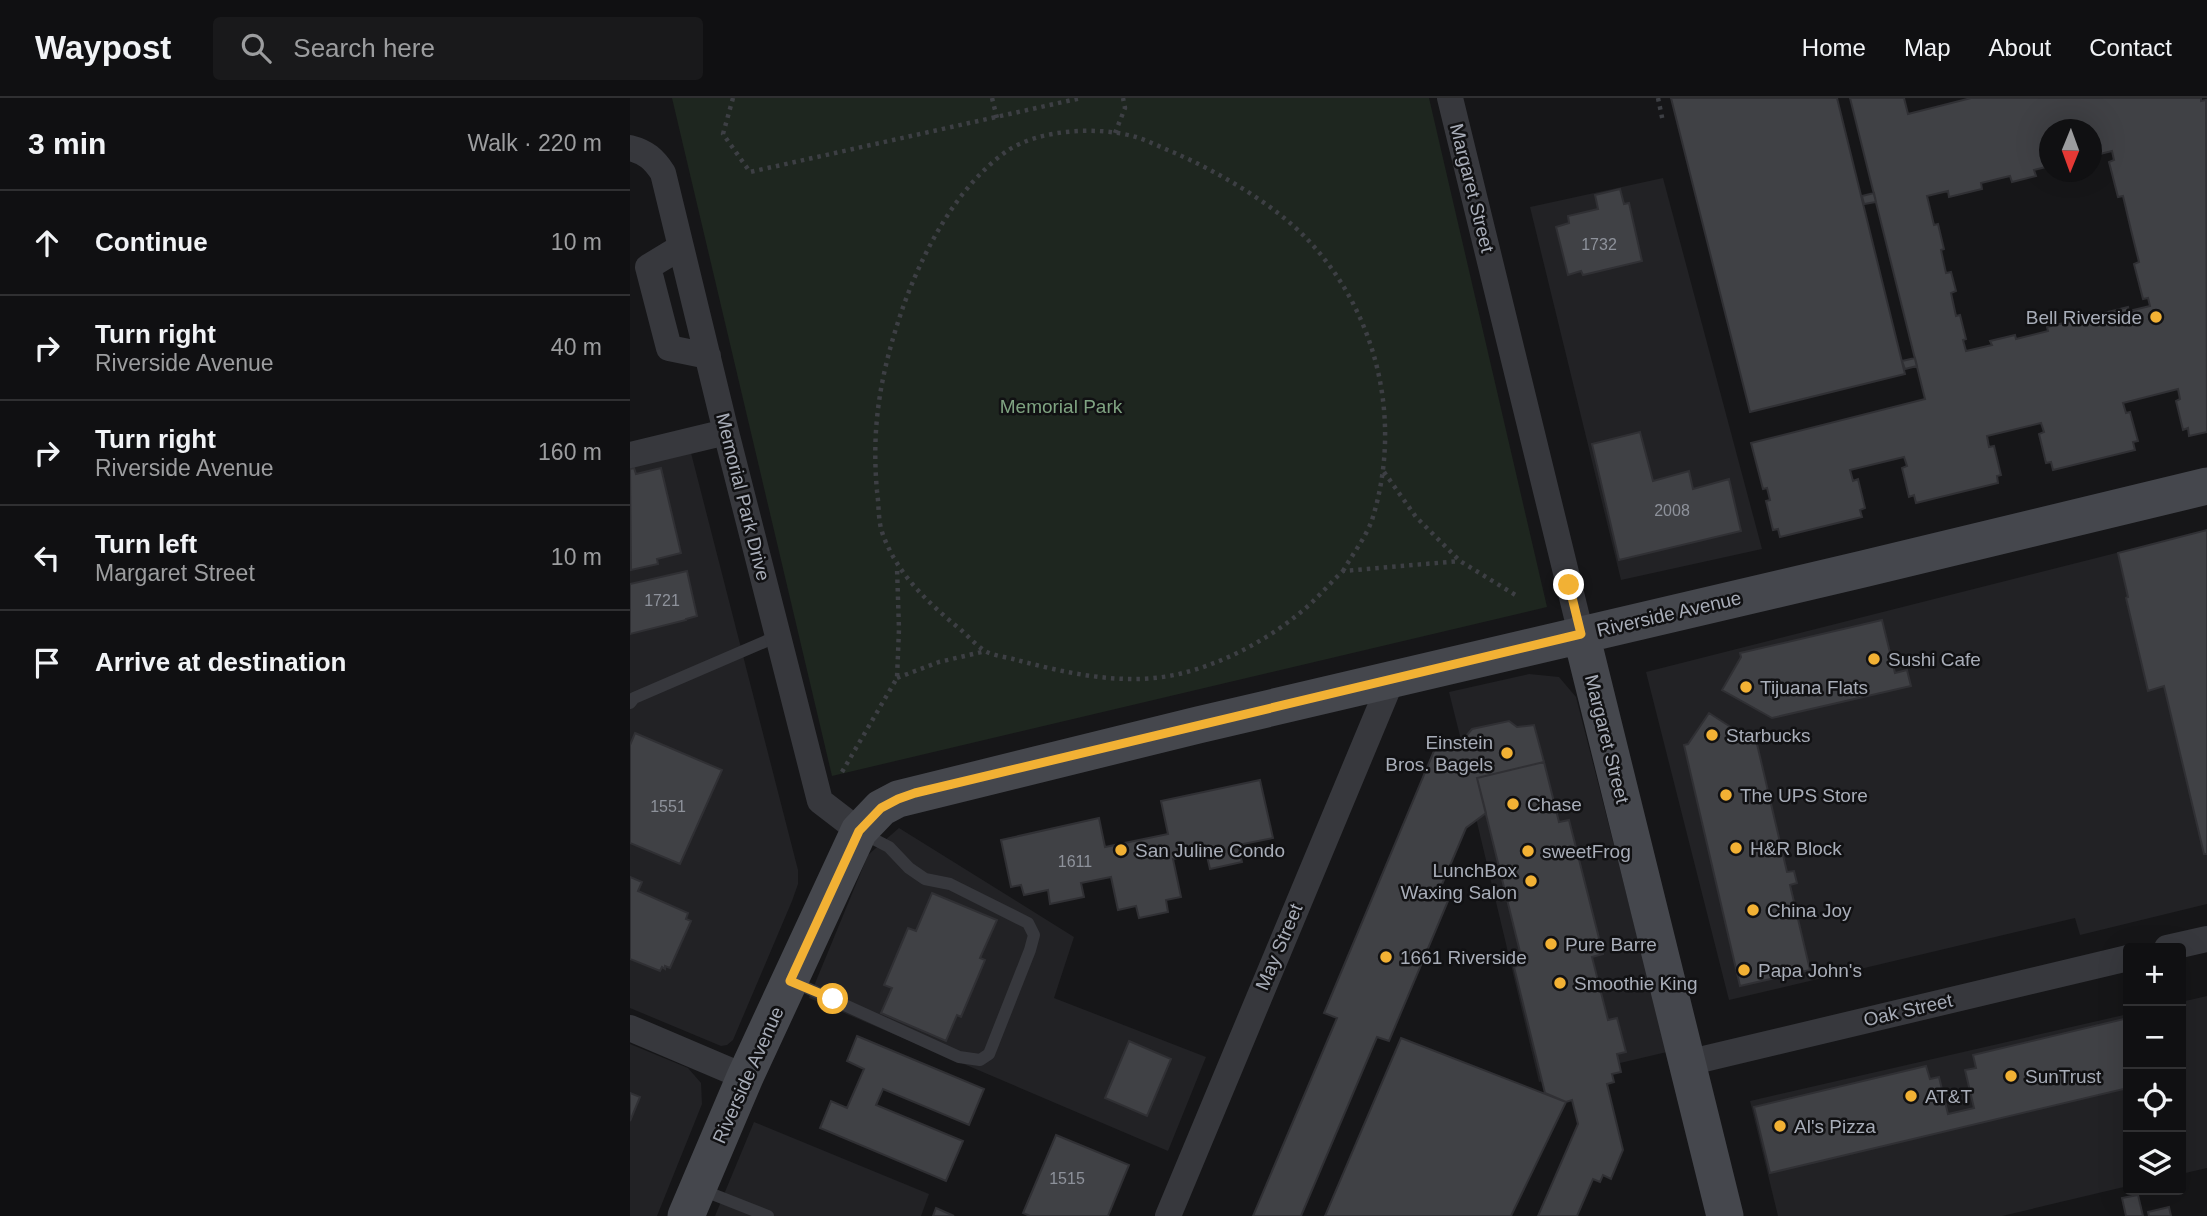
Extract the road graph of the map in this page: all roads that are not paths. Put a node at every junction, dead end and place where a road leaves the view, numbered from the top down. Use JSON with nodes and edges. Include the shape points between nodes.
{"nodes":[{"id":1,"x":1450,"y":98,"type":"edge"},
{"id":2,"x":637,"y":150,"type":"edge"},
{"id":3,"x":681,"y":247,"type":"junction"},
{"id":4,"x":708,"y":356,"type":"junction"},
{"id":5,"x":726,"y":432,"type":"junction"},
{"id":6,"x":630,"y":455,"type":"edge"},
{"id":7,"x":2207,"y":486,"type":"edge"},
{"id":8,"x":1581,"y":634,"type":"junction"},
{"id":9,"x":778,"y":636,"type":"junction"},
{"id":10,"x":1392,"y":679,"type":"junction"},
{"id":11,"x":630,"y":703,"type":"edge"},
{"id":12,"x":859,"y":831,"type":"junction"},
{"id":13,"x":2207,"y":939,"type":"edge"},
{"id":14,"x":2186,"y":944,"type":"edge"},
{"id":15,"x":2123,"y":959,"type":"edge"},
{"id":16,"x":790,"y":981,"type":"junction"},
{"id":17,"x":630,"y":1028,"type":"edge"},
{"id":18,"x":1688,"y":1063,"type":"junction"},
{"id":19,"x":745,"y":1077,"type":"junction"},
{"id":20,"x":692,"y":1202,"type":"edge"},
{"id":21,"x":768,"y":1216,"type":"edge"},
{"id":22,"x":1168,"y":1216,"type":"edge"},
{"id":23,"x":1725,"y":1216,"type":"edge"}],
"edges":[{"from":1,"to":8,"type":"street","name":"Margaret Street"},
{"from":2,"to":3,"type":"street","name":"Memorial Park Drive","via":[[655,160],[663,173]]},
{"from":3,"to":4,"type":"street","name":"Memorial Park Drive"},
{"from":3,"to":4,"type":"street","via":[[648,267],[669,348]]},
{"from":4,"to":5,"type":"street","name":"Memorial Park Drive"},
{"from":5,"to":6,"type":"street"},
{"from":5,"to":9,"type":"street","name":"Memorial Park Drive"},
{"from":7,"to":8,"type":"main road","name":"Riverside Avenue"},
{"from":8,"to":10,"type":"main road","name":"Riverside Avenue"},
{"from":8,"to":18,"type":"main road","name":"Margaret Street"},
{"from":9,"to":11,"type":"lane"},
{"from":9,"to":12,"type":"street","name":"Memorial Park Drive","via":[[820,801]]},
{"from":10,"to":12,"type":"main road","name":"Riverside Avenue","via":[[915,793],[881,808]]},
{"from":10,"to":22,"type":"street","name":"May Street"},
{"from":12,"to":16,"type":"main road","name":"Riverside Avenue"},
{"from":12,"to":16,"type":"lane","via":[[889,847],[925,879],[950,884],[1028,923],[1034,935],[1030,950],[989,1054],[980,1060],[959,1058]]},
{"from":13,"to":14,"type":"street"},
{"from":15,"to":18,"type":"street","name":"Oak Street"},
{"from":16,"to":19,"type":"main road","name":"Riverside Avenue"},
{"from":17,"to":19,"type":"street"},
{"from":18,"to":23,"type":"main road","name":"Margaret Street"},
{"from":19,"to":20,"type":"main road","name":"Riverside Avenue"},
{"from":20,"to":21,"type":"lane"}]}
